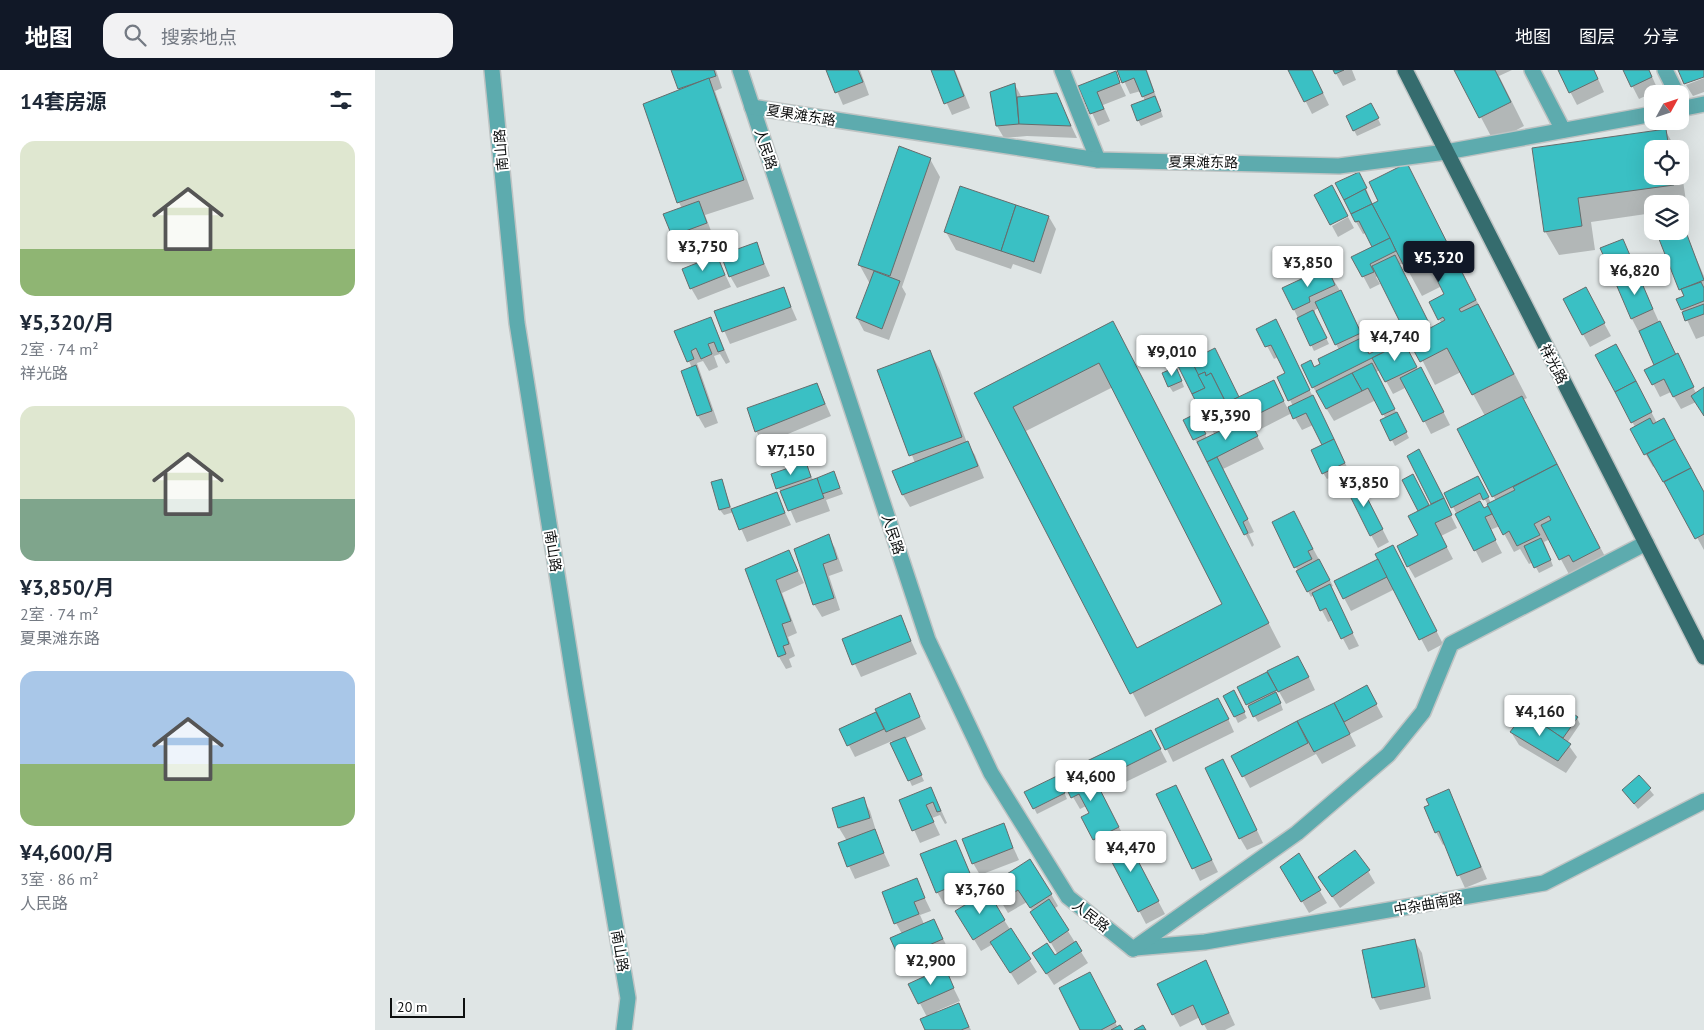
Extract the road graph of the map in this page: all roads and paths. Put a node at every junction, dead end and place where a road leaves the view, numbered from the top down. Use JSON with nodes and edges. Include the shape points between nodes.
{"nodes":[{"id":1,"x":492,"y":70,"type":"edge"},
{"id":2,"x":740,"y":70,"type":"edge"},
{"id":3,"x":1063,"y":70,"type":"edge"},
{"id":4,"x":1405,"y":70,"type":"edge"},
{"id":5,"x":1532,"y":70,"type":"edge"},
{"id":6,"x":1665,"y":70,"type":"edge"},
{"id":7,"x":1672,"y":85,"type":"edge"},
{"id":8,"x":1704,"y":104,"type":"edge"},
{"id":9,"x":1689,"y":105,"type":"edge"},
{"id":10,"x":752,"y":107,"type":"junction"},
{"id":11,"x":1644,"y":116,"type":"edge"},
{"id":12,"x":1563,"y":130,"type":"junction"},
{"id":13,"x":1446,"y":152,"type":"junction"},
{"id":14,"x":1098,"y":160,"type":"junction"},
{"id":15,"x":1646,"y":543,"type":"junction"},
{"id":16,"x":1704,"y":657,"type":"edge"},
{"id":17,"x":1704,"y":801,"type":"edge"},
{"id":18,"x":1133,"y":948,"type":"junction"},
{"id":19,"x":624,"y":1030,"type":"edge"}],
"edges":[{"from":1,"to":19,"type":"street","name":"南山路","via":[[517,323],[628,998]]},
{"from":2,"to":10,"type":"street","name":"人民路"},
{"from":3,"to":14,"type":"street"},
{"from":4,"to":13,"type":"main road","name":"祥光路"},
{"from":5,"to":12,"type":"street"},
{"from":6,"to":7,"type":"street"},
{"from":8,"to":9,"type":"street"},
{"from":10,"to":14,"type":"street","name":"夏果滩东路"},
{"from":10,"to":18,"type":"street","name":"人民路","via":[[928,640],[991,773],[1068,897]]},
{"from":11,"to":12,"type":"street","name":"夏果滩东路"},
{"from":12,"to":13,"type":"street","name":"夏果滩东路"},
{"from":13,"to":14,"type":"street","name":"夏果滩东路","via":[[1339,166]]},
{"from":13,"to":15,"type":"main road","name":"祥光路"},
{"from":15,"to":16,"type":"main road","name":"祥光路"},
{"from":15,"to":18,"type":"street","via":[[1451,644],[1423,712],[1388,755],[1297,833]]},
{"from":17,"to":18,"type":"street","name":"中杂曲南路","via":[[1544,883],[1205,942]]}]}
